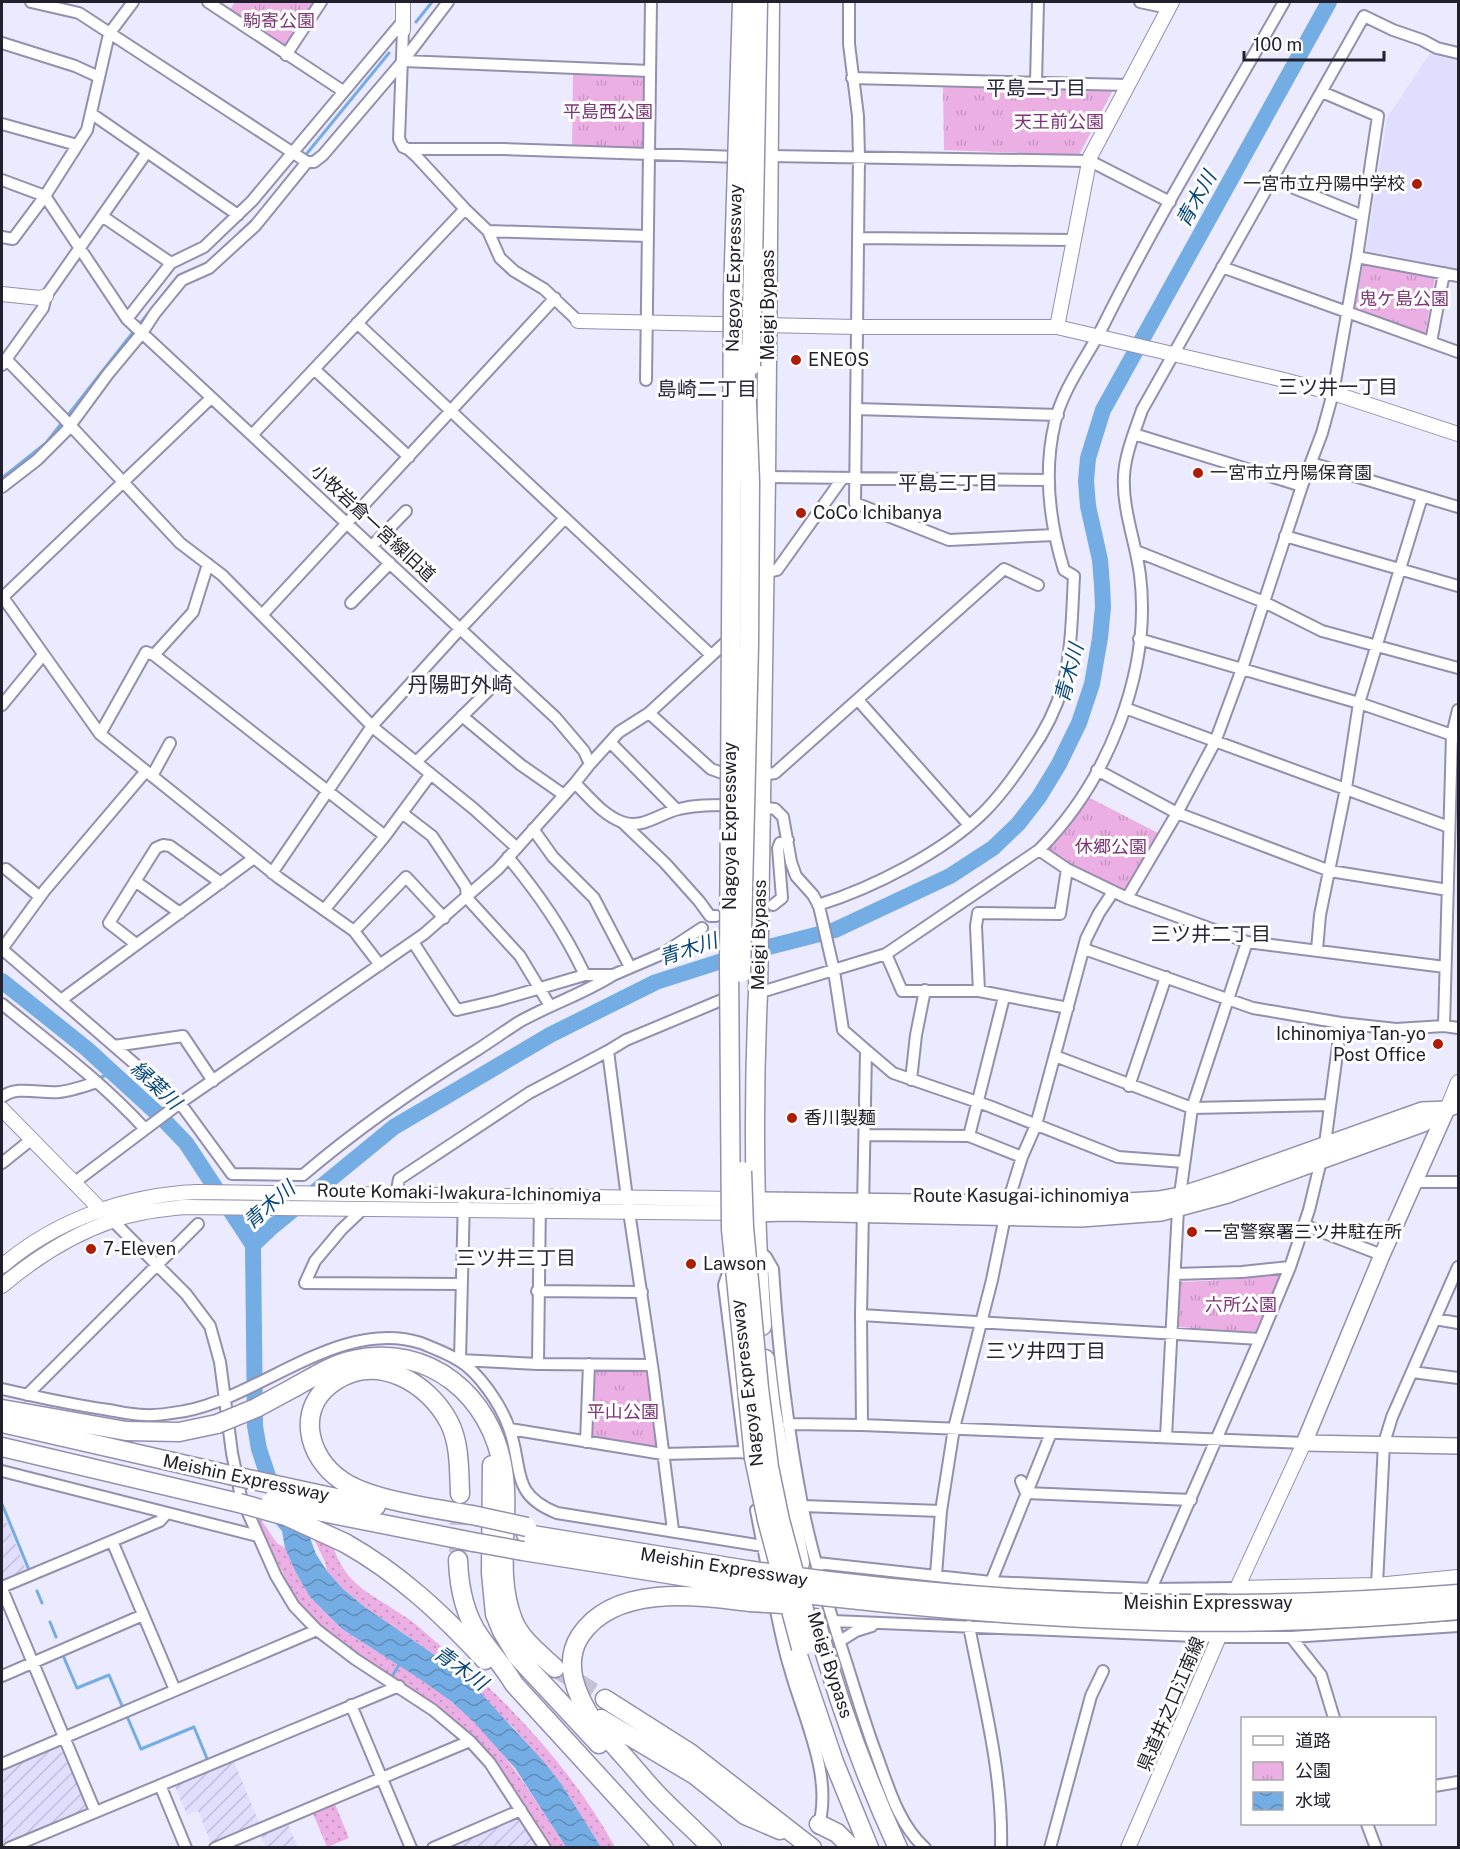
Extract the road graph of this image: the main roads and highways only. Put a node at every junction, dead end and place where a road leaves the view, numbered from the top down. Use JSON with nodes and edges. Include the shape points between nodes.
{"nodes":[{"id":1,"x":403,"y":2,"type":"edge"},
{"id":2,"x":742,"y":2,"type":"edge"},
{"id":3,"x":752,"y":2,"type":"edge"},
{"id":4,"x":758,"y":2,"type":"edge"},
{"id":5,"x":770,"y":2,"type":"edge"},
{"id":6,"x":1170,"y":5,"type":"edge"},
{"id":7,"x":403,"y":26,"type":"road end"},
{"id":8,"x":2,"y":294,"type":"edge"},
{"id":9,"x":46,"y":296,"type":"road end"},
{"id":10,"x":578,"y":321,"type":"road end"},
{"id":11,"x":739,"y":324,"type":"junction"},
{"id":12,"x":768,"y":325,"type":"junction"},
{"id":13,"x":1057,"y":327,"type":"junction"},
{"id":14,"x":1458,"y":434,"type":"edge"},
{"id":15,"x":749,"y":435,"type":"junction"},
{"id":16,"x":1458,"y":1082,"type":"edge"},
{"id":17,"x":1453,"y":1107,"type":"edge"},
{"id":18,"x":2,"y":1109,"type":"edge"},
{"id":19,"x":1179,"y":1202,"type":"junction"},
{"id":20,"x":726,"y":1206,"type":"junction"},
{"id":21,"x":756,"y":1207,"type":"junction"},
{"id":22,"x":863,"y":1208,"type":"junction"},
{"id":23,"x":101,"y":1210,"type":"junction"},
{"id":24,"x":2,"y":1266,"type":"edge"},
{"id":25,"x":2,"y":1286,"type":"edge"},
{"id":26,"x":2,"y":1409,"type":"edge"},
{"id":27,"x":2,"y":1423,"type":"edge"},
{"id":28,"x":490,"y":1427,"type":"junction"},
{"id":29,"x":2,"y":1440,"type":"edge"},
{"id":30,"x":1304,"y":1443,"type":"junction"},
{"id":31,"x":1458,"y":1446,"type":"edge"},
{"id":32,"x":2,"y":1447,"type":"edge"},
{"id":33,"x":460,"y":1494,"type":"tunnel mouth"},
{"id":34,"x":238,"y":1499,"type":"junction"},
{"id":35,"x":322,"y":1504,"type":"junction"},
{"id":36,"x":475,"y":1528,"type":"junction"},
{"id":37,"x":526,"y":1537,"type":"junction"},
{"id":38,"x":458,"y":1560,"type":"tunnel mouth"},
{"id":39,"x":1458,"y":1577,"type":"edge"},
{"id":40,"x":749,"y":1586,"type":"junction"},
{"id":41,"x":1238,"y":1588,"type":"junction"},
{"id":42,"x":1458,"y":1594,"type":"edge"},
{"id":43,"x":1458,"y":1610,"type":"edge"},
{"id":44,"x":555,"y":1668,"type":"tunnel mouth"},
{"id":45,"x":514,"y":1684,"type":"junction"},
{"id":46,"x":605,"y":1699,"type":"tunnel mouth"},
{"id":47,"x":587,"y":1709,"type":"junction"},
{"id":48,"x":657,"y":1793,"type":"junction"},
{"id":49,"x":819,"y":1826,"type":"road end"},
{"id":50,"x":805,"y":1843,"type":"edge"},
{"id":51,"x":659,"y":1845,"type":"edge"},
{"id":52,"x":712,"y":1848,"type":"edge"},
{"id":53,"x":852,"y":1848,"type":"edge"},
{"id":54,"x":869,"y":1848,"type":"edge"},
{"id":55,"x":887,"y":1848,"type":"edge"},
{"id":56,"x":898,"y":1848,"type":"edge"},
{"id":57,"x":1128,"y":1848,"type":"edge"}],
"edges":[{"from":1,"to":7,"type":"main road"},
{"from":2,"to":11,"type":"highway","name":"Meigi Bypass"},
{"from":2,"to":54,"type":"highway","name":"Nagoya Expressway","bridge":true,"via":[[733,296],[731,1229],[754,1458],[767,1520],[791,1614]]},
{"from":3,"to":15,"type":"highway","bridge":true,"via":[[744,357]]},
{"from":4,"to":15,"type":"highway","bridge":true},
{"from":5,"to":12,"type":"highway","name":"Meigi Bypass"},
{"from":6,"to":13,"type":"main road","via":[[1090,161]]},
{"from":8,"to":9,"type":"main road"},
{"from":10,"to":11,"type":"main road"},
{"from":11,"to":12,"type":"main road"},
{"from":11,"to":20,"type":"highway","name":"Meigi Bypass","bridge":true,"via":[[726,642],[721,923]]},
{"from":12,"to":13,"type":"main road"},
{"from":12,"to":21,"type":"highway","name":"Meigi Bypass","via":[[755,1049]]},
{"from":13,"to":14,"type":"main road","via":[[1334,393]]},
{"from":15,"to":55,"type":"highway","name":"Nagoya Expressway","bridge":true,"via":[[750,622],[741,965],[741,1137],[744,1227],[759,1388],[780,1520],[813,1643],[849,1758]]},
{"from":16,"to":17,"type":"main road"},
{"from":17,"to":19,"type":"main road","name":"Route Kasugai-ichinomiya","via":[[1422,1110]]},
{"from":17,"to":19,"type":"main road","name":"Route Kasugai-ichinomiya","via":[[1423,1124],[1228,1195]]},
{"from":17,"to":30,"type":"main road","via":[[1382,1255]]},
{"from":18,"to":23,"type":"main road"},
{"from":19,"to":22,"type":"main road","name":"Route Kasugai-ichinomiya","via":[[1008,1202]]},
{"from":19,"to":22,"type":"main road","name":"Route Kasugai-ichinomiya","via":[[1161,1213],[1117,1217],[1005,1218]]},
{"from":20,"to":21,"type":"main road","name":"Route Komaki-Iwakura-Ichinomiya"},
{"from":20,"to":23,"type":"main road","name":"Route Komaki-Iwakura-Ichinomiya","via":[[627,1198],[197,1192],[166,1194]]},
{"from":20,"to":25,"type":"main road","name":"Route Komaki-Iwakura-Ichinomiya","via":[[630,1213],[184,1207],[112,1221],[52,1249]]},
{"from":20,"to":54,"type":"highway","name":"Meigi Bypass","via":[[754,1482],[792,1640]]},
{"from":21,"to":22,"type":"main road","name":"Route Kasugai-ichinomiya"},
{"from":21,"to":56,"type":"highway","name":"Meigi Bypass","via":[[763,1347],[799,1560],[841,1704]]},
{"from":23,"to":24,"type":"main road","name":"Route Komaki-Iwakura-Ichinomiya","via":[[67,1224]]},
{"from":26,"to":28,"type":"highway","bridge":true,"via":[[126,1431],[178,1432],[217,1424],[256,1408],[350,1360],[391,1357],[430,1367],[451,1378]]},
{"from":27,"to":35,"type":"highway","name":"Meishin Expressway","bridge":true,"via":[[230,1475]]},
{"from":28,"to":44,"type":"highway","via":[[504,1471],[507,1599],[514,1622],[530,1646]]},
{"from":28,"to":48,"type":"highway","via":[[492,1594],[502,1631],[517,1656],[606,1751]]},
{"from":29,"to":34,"type":"highway","name":"Meishin Expressway"},
{"from":30,"to":31,"type":"main road"},
{"from":30,"to":41,"type":"main road","name":"県道井之口江南線"},
{"from":32,"to":34,"type":"highway"},
{"from":33,"to":36,"type":"highway","via":[[456,1443],[450,1423],[421,1387],[379,1370],[357,1371],[335,1381],[320,1395],[311,1413],[309,1432],[314,1452],[325,1468],[366,1494]]},
{"from":34,"to":35,"type":"highway","name":"Meishin Expressway","bridge":true},
{"from":34,"to":45,"type":"highway","bridge":true,"via":[[345,1543],[390,1571],[422,1596],[498,1673]]},
{"from":35,"to":36,"type":"highway","name":"Meishin Expressway"},
{"from":36,"to":37,"type":"highway","name":"Meishin Expressway"},
{"from":37,"to":40,"type":"highway","name":"Meishin Expressway"},
{"from":37,"to":40,"type":"highway","name":"Meishin Expressway","via":[[664,1558]]},
{"from":38,"to":45,"type":"highway","via":[[459,1585],[469,1619]]},
{"from":39,"to":41,"type":"main road","via":[[1377,1585]]},
{"from":40,"to":42,"type":"highway","name":"Meishin Expressway","bridge":true,"via":[[831,1583],[1080,1601],[1245,1605]]},
{"from":40,"to":43,"type":"highway","name":"Meishin Expressway","bridge":true,"via":[[934,1613],[950,1609],[1159,1621],[1278,1621]]},
{"from":40,"to":47,"type":"highway","via":[[624,1603],[603,1612],[587,1625],[572,1655],[574,1682]]},
{"from":41,"to":57,"type":"main road","name":"県道井之口江南線"},
{"from":45,"to":51,"type":"highway"},
{"from":46,"to":50,"type":"highway","via":[[690,1753]]},
{"from":47,"to":48,"type":"highway"},
{"from":47,"to":50,"type":"highway","via":[[695,1775],[745,1815]]},
{"from":48,"to":52,"type":"highway"},
{"from":49,"to":53,"type":"highway","via":[[837,1833]]}]}
